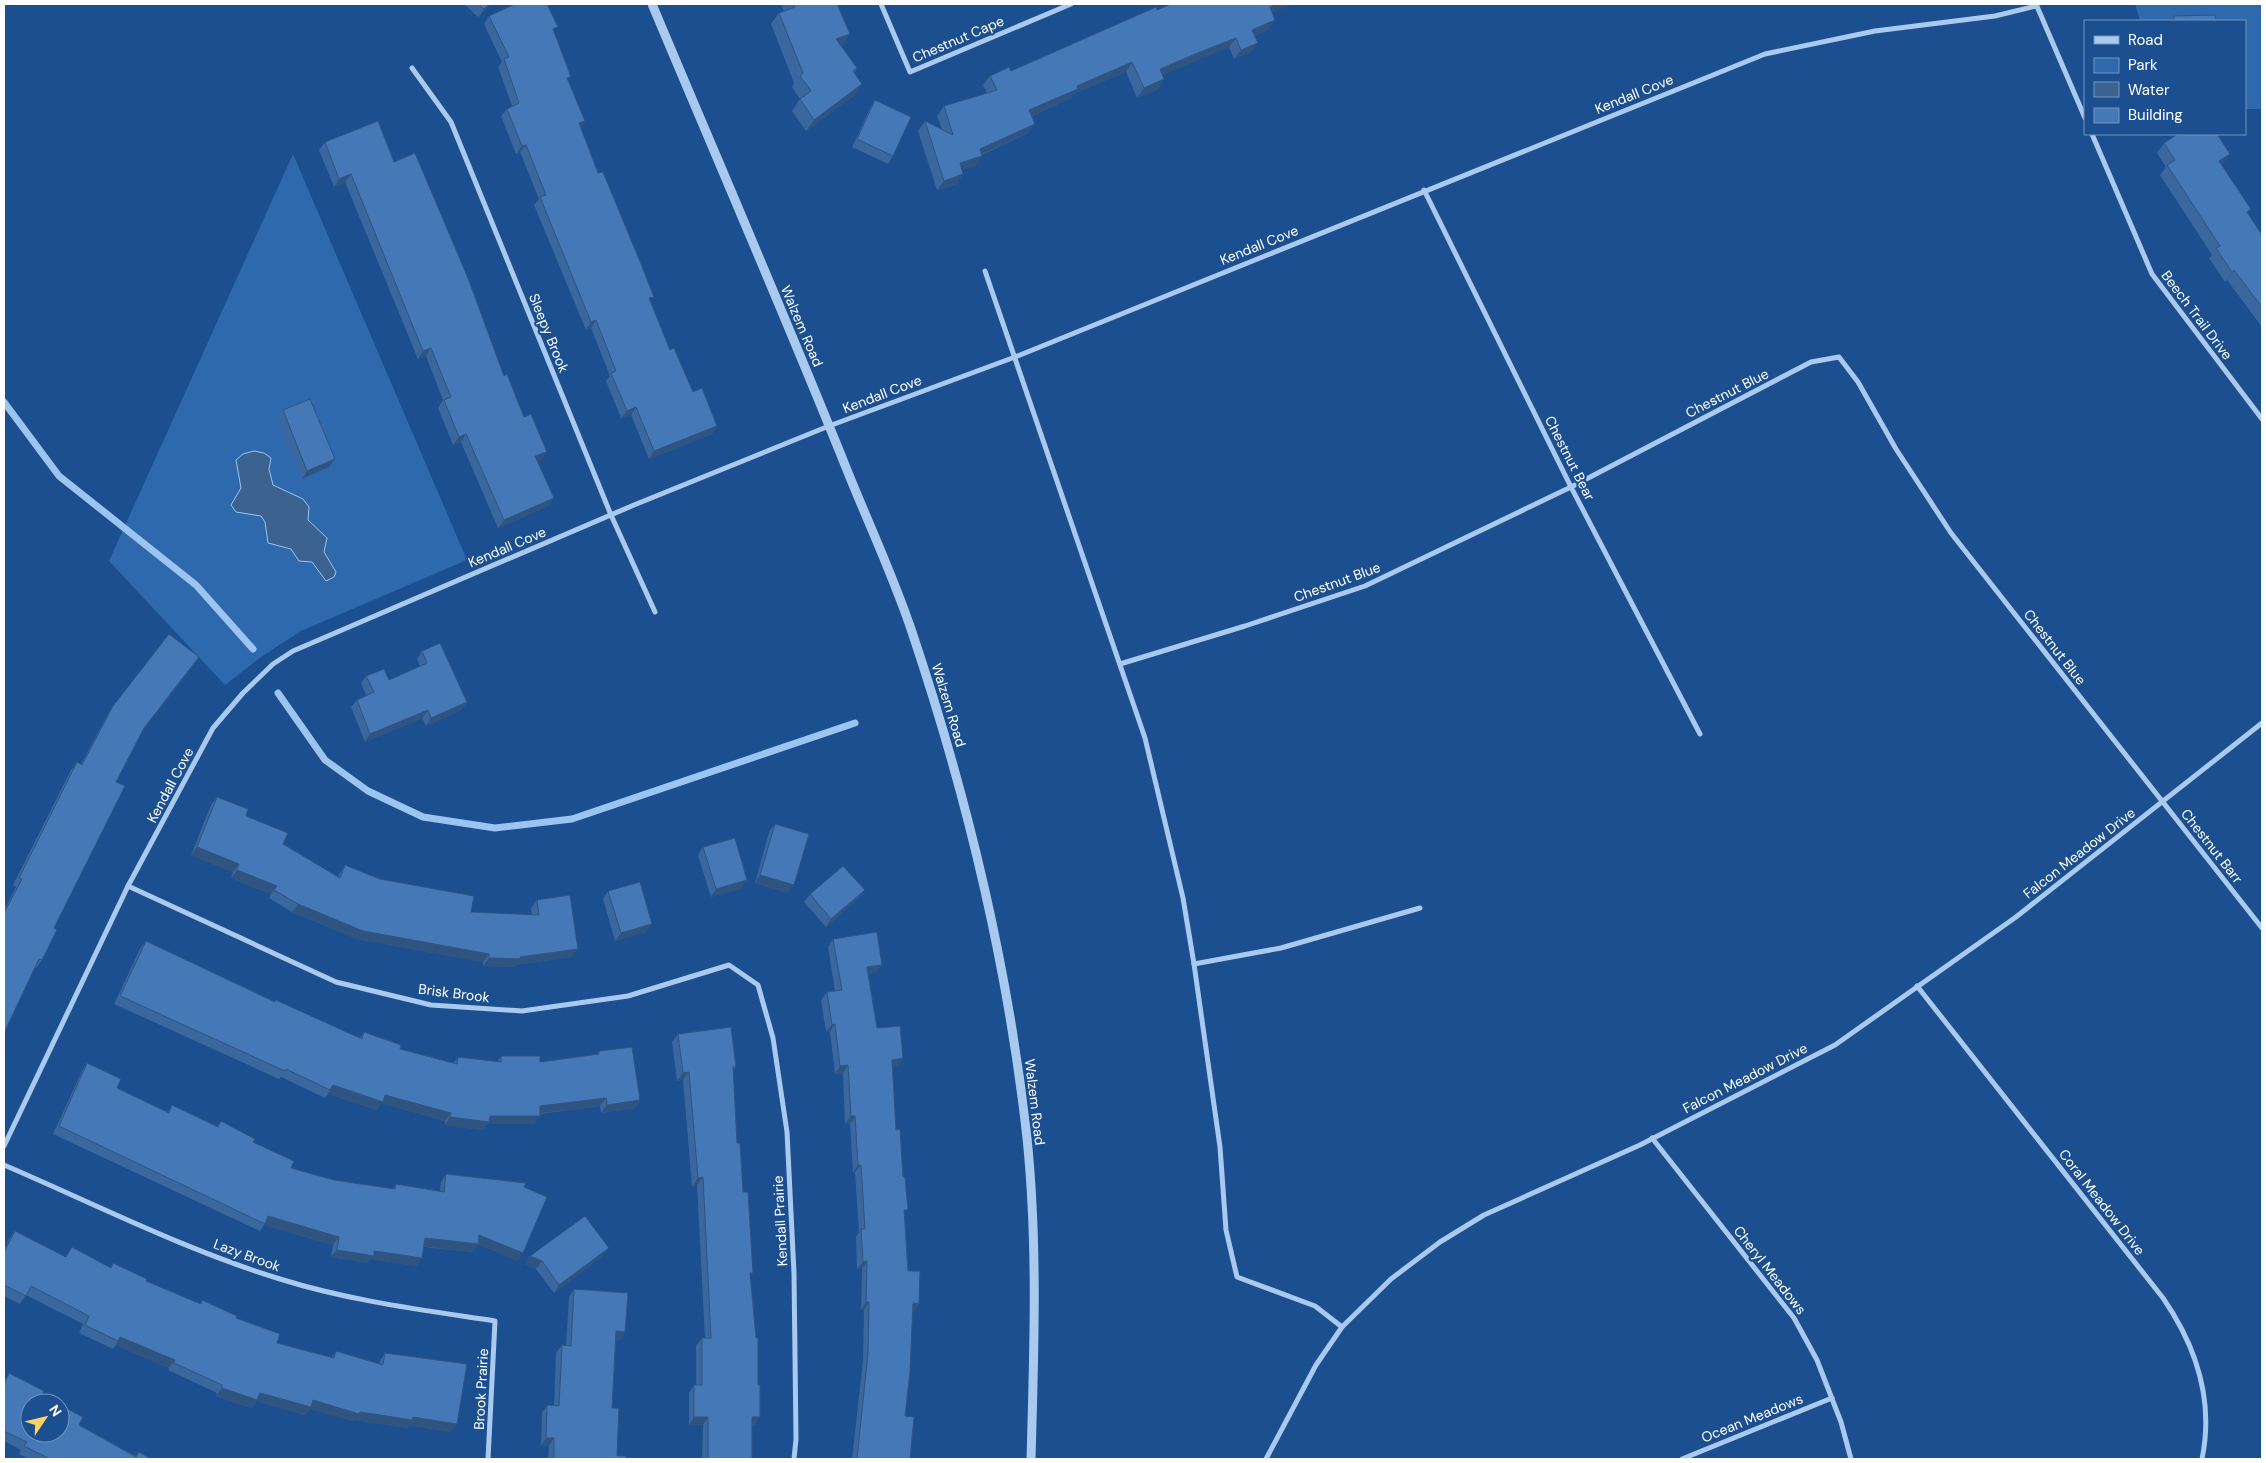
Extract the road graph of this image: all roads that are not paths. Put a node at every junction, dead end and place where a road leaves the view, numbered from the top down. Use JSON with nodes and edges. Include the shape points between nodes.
{"nodes":[{"id":1,"x":652,"y":4,"type":"edge"},
{"id":2,"x":881,"y":4,"type":"edge"},
{"id":3,"x":1071,"y":4,"type":"edge"},
{"id":4,"x":2036,"y":5,"type":"edge"},
{"id":5,"x":412,"y":68,"type":"dead end"},
{"id":6,"x":2084,"y":116,"type":"edge"},
{"id":7,"x":2092,"y":135,"type":"edge"},
{"id":8,"x":1424,"y":190,"type":"junction"},
{"id":9,"x":985,"y":271,"type":"dead end"},
{"id":10,"x":1015,"y":357,"type":"junction"},
{"id":11,"x":2262,"y":419,"type":"edge"},
{"id":12,"x":829,"y":426,"type":"junction"},
{"id":13,"x":1571,"y":487,"type":"junction"},
{"id":14,"x":611,"y":515,"type":"junction"},
{"id":15,"x":654,"y":612,"type":"dead end"},
{"id":16,"x":1120,"y":664,"type":"junction"},
{"id":17,"x":2262,"y":723,"type":"edge"},
{"id":18,"x":1700,"y":734,"type":"dead end"},
{"id":19,"x":2162,"y":802,"type":"junction"},
{"id":20,"x":128,"y":886,"type":"junction"},
{"id":21,"x":1420,"y":908,"type":"dead end"},
{"id":22,"x":2262,"y":928,"type":"edge"},
{"id":23,"x":1194,"y":964,"type":"junction"},
{"id":24,"x":758,"y":985,"type":"joint"},
{"id":25,"x":1917,"y":986,"type":"junction"},
{"id":26,"x":1652,"y":1138,"type":"junction"},
{"id":27,"x":4,"y":1146,"type":"edge"},
{"id":28,"x":4,"y":1165,"type":"edge"},
{"id":29,"x":495,"y":1321,"type":"joint"},
{"id":30,"x":1342,"y":1327,"type":"junction"},
{"id":31,"x":1832,"y":1398,"type":"junction"},
{"id":32,"x":488,"y":1459,"type":"edge"},
{"id":33,"x":794,"y":1459,"type":"edge"},
{"id":34,"x":1031,"y":1459,"type":"edge"},
{"id":35,"x":1266,"y":1459,"type":"edge"},
{"id":36,"x":1682,"y":1459,"type":"edge"},
{"id":37,"x":1851,"y":1459,"type":"edge"},
{"id":38,"x":2202,"y":1459,"type":"edge"}],
"edges":[{"from":1,"to":12,"type":"street","name":"Walzem Road"},
{"from":2,"to":3,"type":"street","name":"Chestnut Cape","via":[[910,72]]},
{"from":4,"to":6,"type":"street"},
{"from":4,"to":8,"type":"street","name":"Kendall Cove","via":[[1995,16],[1875,31],[1765,54]]},
{"from":5,"to":14,"type":"street","name":"Sleepy Brook","via":[[451,122]]},
{"from":7,"to":11,"type":"street","name":"Beech Trail Drive","via":[[2152,274]]},
{"from":8,"to":10,"type":"street","name":"Kendall Cove"},
{"from":8,"to":13,"type":"street","name":"Chestnut Bear"},
{"from":9,"to":10,"type":"street"},
{"from":10,"to":12,"type":"street","name":"Kendall Cove"},
{"from":10,"to":16,"type":"street"},
{"from":12,"to":14,"type":"street","name":"Kendall Cove"},
{"from":12,"to":34,"type":"street","name":"Walzem Road","via":[[912,630],[968,817],[1008,1007],[1027,1140],[1033,1238],[1035,1320]]},
{"from":13,"to":16,"type":"street","name":"Chestnut Blue","via":[[1365,586]]},
{"from":13,"to":18,"type":"street","name":"Chestnut Bear"},
{"from":13,"to":19,"type":"street","name":"Chestnut Blue","via":[[1811,362],[1839,357],[1858,382],[1896,449],[1951,533]]},
{"from":14,"to":15,"type":"street","name":"Sleepy Brook"},
{"from":14,"to":20,"type":"street","name":"Kendall Cove","via":[[323,636],[273,664],[242,693],[213,728]]},
{"from":16,"to":23,"type":"street","via":[[1145,738],[1183,898]]},
{"from":17,"to":19,"type":"street","name":"Falcon Meadow Drive"},
{"from":19,"to":22,"type":"street","name":"Chestnut Barr"},
{"from":19,"to":25,"type":"street","name":"Falcon Meadow Drive","via":[[2016,917]]},
{"from":20,"to":24,"type":"street","name":"Brisk Brook","via":[[336,982],[431,1005],[522,1011],[628,996],[729,965]]},
{"from":20,"to":27,"type":"street","name":"Kendall Cove"},
{"from":21,"to":23,"type":"street","via":[[1281,948]]},
{"from":23,"to":30,"type":"street","via":[[1220,1147],[1226,1230],[1237,1277],[1315,1306]]},
{"from":24,"to":33,"type":"street","name":"Kendall Prairie","via":[[773,1038],[787,1132],[794,1274]]},
{"from":25,"to":26,"type":"street","name":"Falcon Meadow Drive","via":[[1835,1045]]},
{"from":25,"to":38,"type":"street","name":"Coral Meadow Drive","via":[[2178,1320],[2196,1359],[2205,1400],[2206,1443]]},
{"from":26,"to":30,"type":"street","name":"Falcon Meadow Drive","via":[[1469,1224],[1391,1279]]},
{"from":26,"to":31,"type":"street","name":"Cheryl Meadows","via":[[1794,1318],[1817,1360]]},
{"from":28,"to":29,"type":"street","name":"Lazy Brook","via":[[201,1250],[280,1279],[389,1305]]},
{"from":29,"to":32,"type":"street","name":"Brook Prairie"},
{"from":30,"to":35,"type":"street","name":"Falcon Meadow Drive","via":[[1316,1365]]},
{"from":31,"to":36,"type":"street","name":"Ocean Meadows"},
{"from":31,"to":37,"type":"street","name":"Cheryl Meadows"}]}
